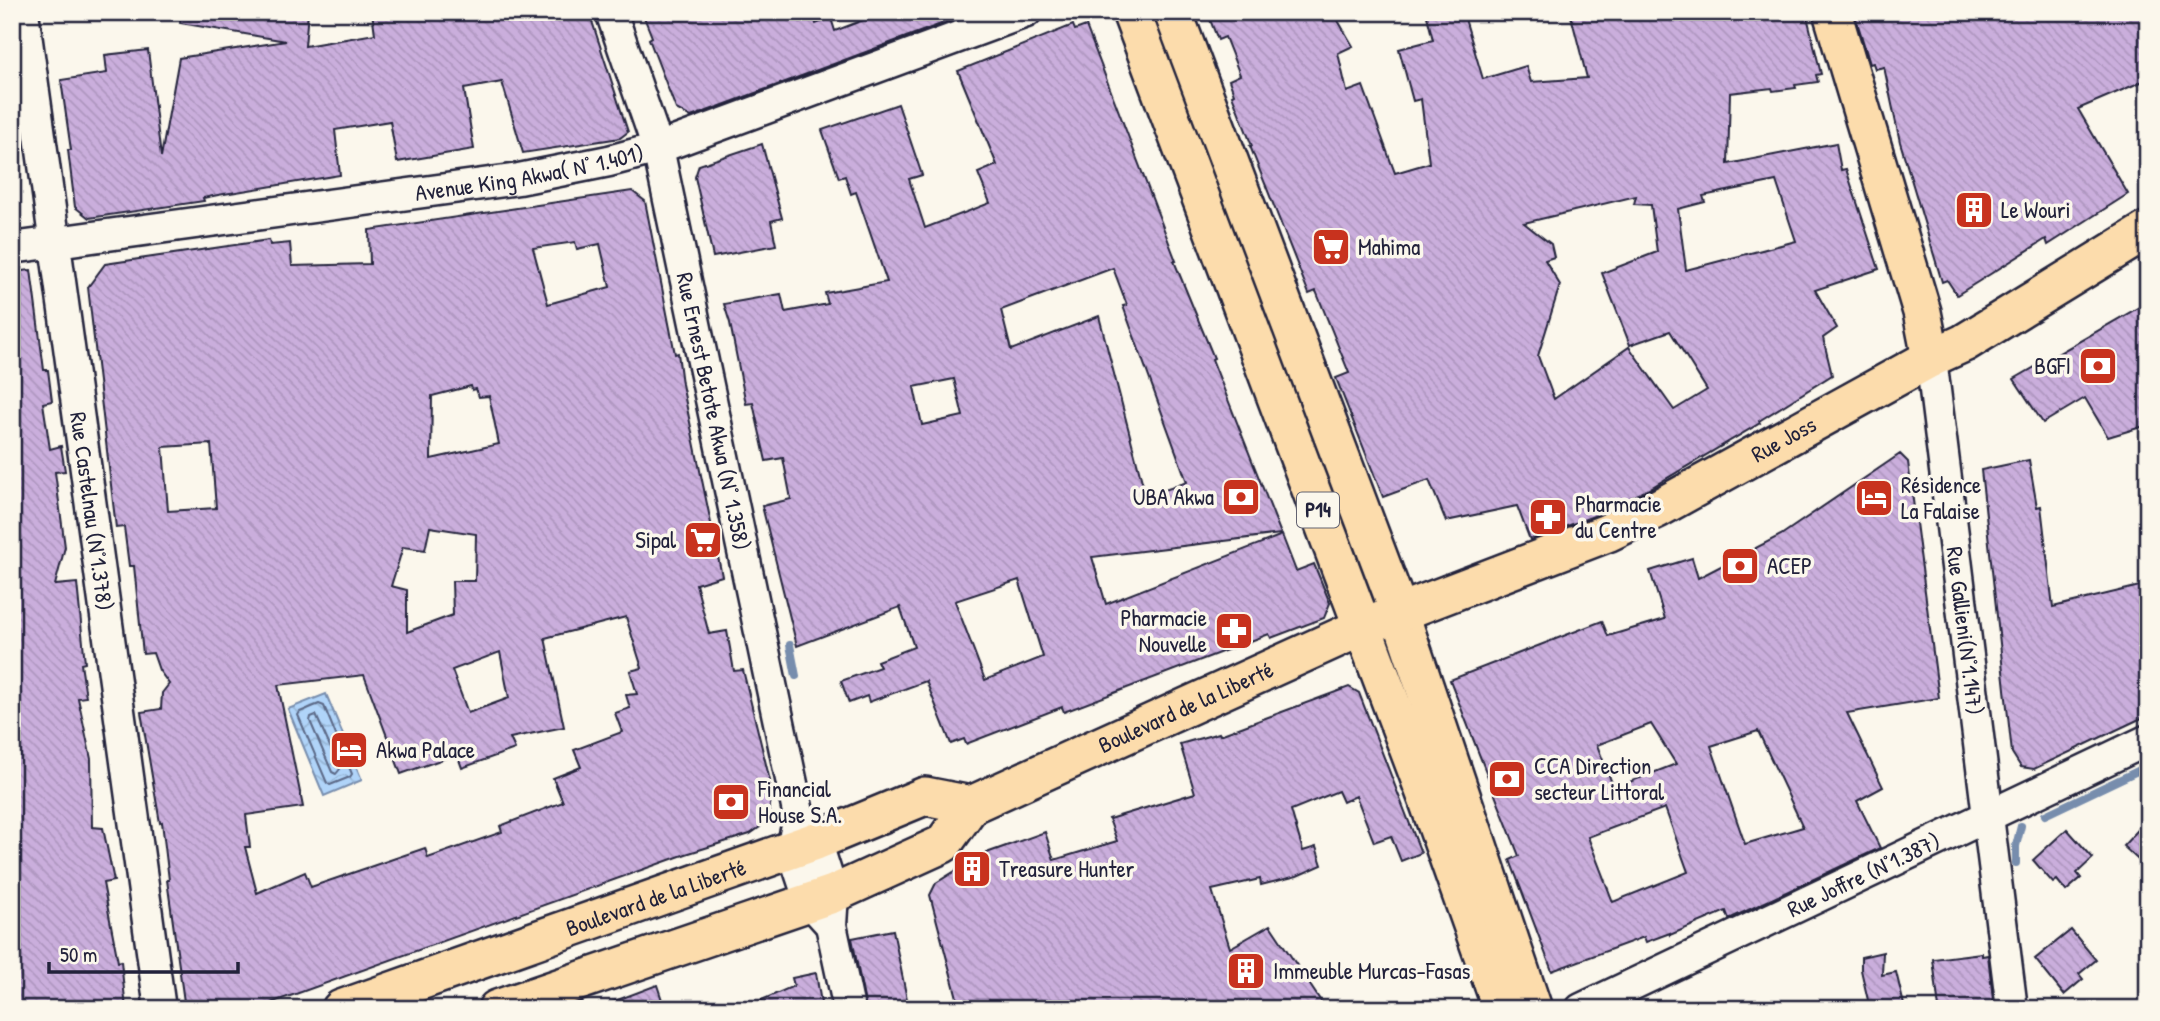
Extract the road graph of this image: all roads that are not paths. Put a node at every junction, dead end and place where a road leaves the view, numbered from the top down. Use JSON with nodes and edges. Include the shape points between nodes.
{"nodes":[{"id":1,"x":23,"y":12,"type":"edge"},
{"id":2,"x":611,"y":12,"type":"edge"},
{"id":3,"x":1026,"y":12,"type":"edge"},
{"id":4,"x":1131,"y":12,"type":"edge"},
{"id":5,"x":1173,"y":12,"type":"edge"},
{"id":6,"x":1832,"y":12,"type":"edge"},
{"id":7,"x":658,"y":148,"type":"junction"},
{"id":8,"x":2148,"y":230,"type":"edge"},
{"id":9,"x":55,"y":244,"type":"junction"},
{"id":10,"x":12,"y":248,"type":"edge"},
{"id":11,"x":1931,"y":358,"type":"junction"},
{"id":12,"x":1400,"y":614,"type":"junction"},
{"id":13,"x":1362,"y":627,"type":"junction"},
{"id":14,"x":2148,"y":740,"type":"edge"},
{"id":15,"x":971,"y":805,"type":"junction"},
{"id":16,"x":1987,"y":816,"type":"junction"},
{"id":17,"x":802,"y":835,"type":"junction"},
{"id":18,"x":825,"y":907,"type":"junction"},
{"id":19,"x":160,"y":1009,"type":"edge"},
{"id":20,"x":341,"y":1009,"type":"edge"},
{"id":21,"x":498,"y":1009,"type":"edge"},
{"id":22,"x":849,"y":1009,"type":"edge"},
{"id":23,"x":1502,"y":1009,"type":"edge"},
{"id":24,"x":1533,"y":1009,"type":"edge"},
{"id":25,"x":1581,"y":1009,"type":"edge"},
{"id":26,"x":2012,"y":1009,"type":"edge"}],
"edges":[{"from":1,"to":9,"type":"street","name":"Rue Castelnau (N°1.378)"},
{"from":2,"to":7,"type":"street","name":"Rue Ernest Betote Akwa (N° 1.358)"},
{"from":3,"to":7,"type":"street","name":"Avenue King Akwa( N° 1.401)"},
{"from":4,"to":13,"type":"main road","number":"P14"},
{"from":5,"to":12,"type":"main road","number":"P14"},
{"from":6,"to":11,"type":"main road","name":"Rue Gallieni(N°1.147)","via":[[1922,312]]},
{"from":7,"to":9,"type":"street","name":"Avenue King Akwa( N° 1.401)","via":[[519,178]]},
{"from":7,"to":17,"type":"street","name":"Rue Ernest Betote Akwa (N° 1.358)"},
{"from":8,"to":11,"type":"main road","name":"Rue Joss","via":[[1964,343]]},
{"from":9,"to":10,"type":"street","name":"Avenue King Akwa( N° 1.401)"},
{"from":9,"to":19,"type":"street","name":"Rue Castelnau (N°1.378)"},
{"from":11,"to":12,"type":"main road","name":"Rue Joss","via":[[1657,509]]},
{"from":11,"to":16,"type":"street","name":"Rue Gallieni(N°1.147)"},
{"from":12,"to":13,"type":"main road","name":"Boulevard de la Liberté"},
{"from":12,"to":24,"type":"main road","number":"P14"},
{"from":13,"to":15,"type":"main road","name":"Boulevard de la Liberté"},
{"from":13,"to":23,"type":"main road","number":"P14"},
{"from":14,"to":16,"type":"street","name":"Rue Joffre (N°1.387)"},
{"from":15,"to":17,"type":"main road","name":"Boulevard de la Liberté","via":[[925,796]]},
{"from":15,"to":18,"type":"main road","name":"Boulevard de la Liberté","via":[[943,844]]},
{"from":16,"to":25,"type":"street","name":"Rue Joffre (N°1.387)"},
{"from":16,"to":26,"type":"street","name":"Rue Gallieni(N°1.147)"},
{"from":17,"to":18,"type":"street","name":"Rue Ernest Betote Akwa (N° 1.358)"},
{"from":17,"to":20,"type":"main road","name":"Boulevard de la Liberté"},
{"from":18,"to":21,"type":"main road","name":"Boulevard de la Liberté"},
{"from":18,"to":22,"type":"street","name":"Rue Ernest Betote Akwa (N° 1.358)"}]}
